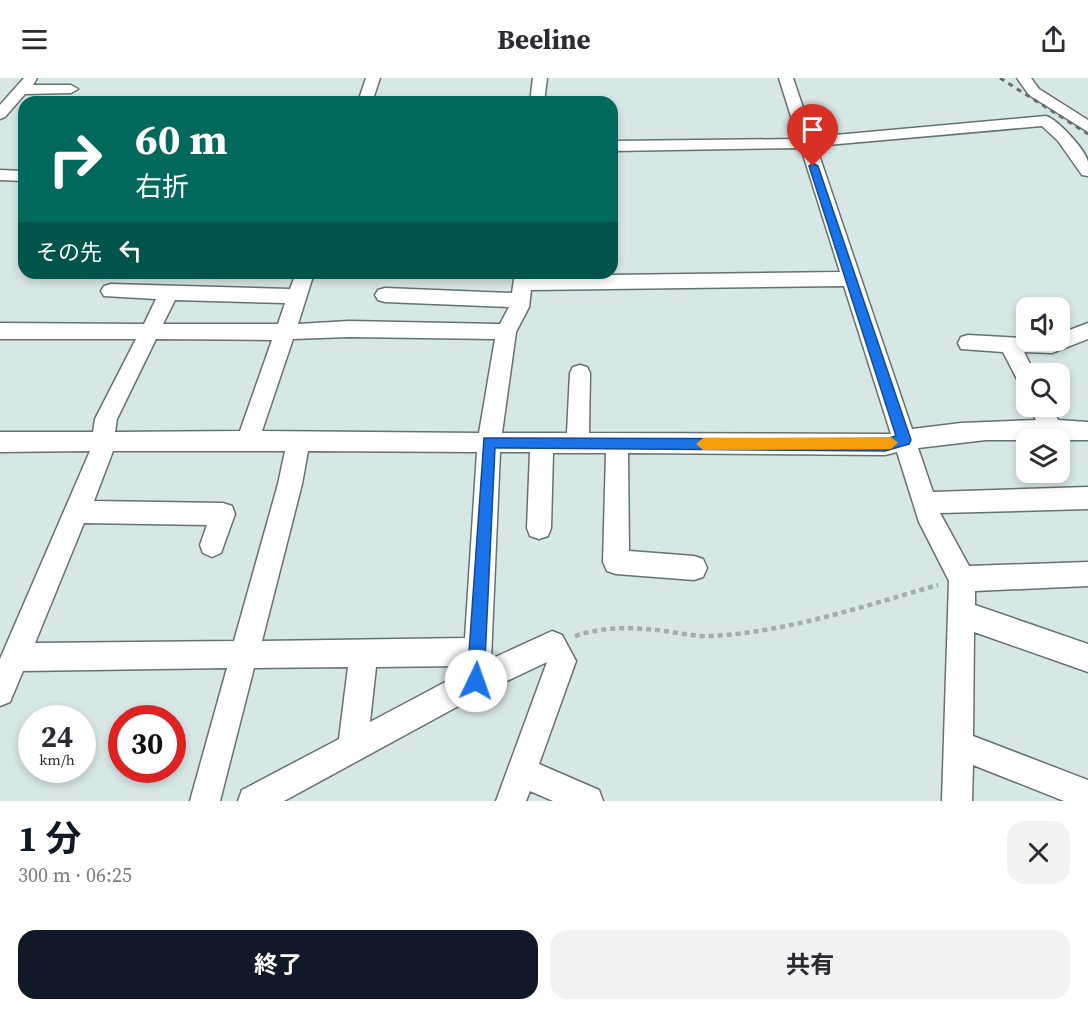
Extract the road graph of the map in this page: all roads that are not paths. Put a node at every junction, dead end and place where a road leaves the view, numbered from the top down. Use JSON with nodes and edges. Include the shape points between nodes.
{"nodes":[{"id":1,"x":373,"y":78,"type":"edge"},
{"id":2,"x":540,"y":78,"type":"edge"},
{"id":3,"x":786,"y":78,"type":"edge"},
{"id":4,"x":1024,"y":78,"type":"edge"},
{"id":5,"x":27,"y":84,"type":"edge"},
{"id":6,"x":71,"y":89,"type":"dead end"},
{"id":7,"x":367,"y":96,"type":"edge"},
{"id":8,"x":538,"y":96,"type":"edge"},
{"id":9,"x":0,"y":114,"type":"edge"},
{"id":10,"x":1088,"y":127,"type":"edge"},
{"id":11,"x":806,"y":143,"type":"junction"},
{"id":12,"x":618,"y":146,"type":"edge"},
{"id":13,"x":1088,"y":171,"type":"edge"},
{"id":14,"x":0,"y":175,"type":"edge"},
{"id":15,"x":18,"y":176,"type":"edge"},
{"id":16,"x":303,"y":279,"type":"edge"},
{"id":17,"x":851,"y":279,"type":"junction"},
{"id":18,"x":522,"y":285,"type":"edge"},
{"id":19,"x":111,"y":291,"type":"dead end"},
{"id":20,"x":169,"y":293,"type":"junction"},
{"id":21,"x":297,"y":296,"type":"junction"},
{"id":22,"x":385,"y":296,"type":"dead end"},
{"id":23,"x":150,"y":330,"type":"junction"},
{"id":24,"x":0,"y":331,"type":"edge"},
{"id":25,"x":284,"y":332,"type":"junction"},
{"id":26,"x":506,"y":332,"type":"junction"},
{"id":27,"x":1088,"y":332,"type":"edge"},
{"id":28,"x":969,"y":343,"type":"dead end"},
{"id":29,"x":1010,"y":344,"type":"junction"},
{"id":30,"x":1019,"y":363,"type":"edge"},
{"id":31,"x":580,"y":373,"type":"dead end"},
{"id":32,"x":1045,"y":417,"type":"edge"},
{"id":33,"x":1051,"y":429,"type":"edge"},
{"id":34,"x":1016,"y":430,"type":"edge"},
{"id":35,"x":1070,"y":430,"type":"edge"},
{"id":36,"x":1088,"y":431,"type":"edge"},
{"id":37,"x":904,"y":440,"type":"junction"},
{"id":38,"x":102,"y":441,"type":"junction"},
{"id":39,"x":248,"y":441,"type":"junction"},
{"id":40,"x":298,"y":441,"type":"junction"},
{"id":41,"x":0,"y":442,"type":"edge"},
{"id":42,"x":489,"y":442,"type":"junction"},
{"id":43,"x":542,"y":443,"type":"junction"},
{"id":44,"x":578,"y":443,"type":"junction"},
{"id":45,"x":617,"y":443,"type":"junction"},
{"id":46,"x":1088,"y":498,"type":"edge"},
{"id":47,"x":925,"y":503,"type":"junction"},
{"id":48,"x":77,"y":512,"type":"junction"},
{"id":49,"x":539,"y":528,"type":"dead end"},
{"id":50,"x":212,"y":545,"type":"dead end"},
{"id":51,"x":694,"y":567,"type":"dead end"},
{"id":52,"x":1088,"y":574,"type":"edge"},
{"id":53,"x":962,"y":579,"type":"junction"},
{"id":54,"x":962,"y":614,"type":"junction"},
{"id":55,"x":477,"y":652,"type":"junction"},
{"id":56,"x":364,"y":653,"type":"junction"},
{"id":57,"x":242,"y":655,"type":"junction"},
{"id":58,"x":1088,"y":658,"type":"edge"},
{"id":59,"x":5,"y":676,"type":"edge"},
{"id":60,"x":476,"y":681,"type":"junction"},
{"id":61,"x":959,"y":745,"type":"junction"},
{"id":62,"x":352,"y":748,"type":"junction"},
{"id":63,"x":522,"y":772,"type":"junction"},
{"id":64,"x":1088,"y":795,"type":"edge"},
{"id":65,"x":266,"y":799,"type":"edge"},
{"id":66,"x":205,"y":801,"type":"edge"},
{"id":67,"x":512,"y":801,"type":"edge"},
{"id":68,"x":588,"y":801,"type":"edge"},
{"id":69,"x":957,"y":801,"type":"edge"}],
"edges":[{"from":1,"to":7,"type":"street"},
{"from":2,"to":8,"type":"street"},
{"from":3,"to":11,"type":"street"},
{"from":4,"to":10,"type":"street","via":[[1034,92]]},
{"from":5,"to":6,"type":"street"},
{"from":5,"to":9,"type":"street"},
{"from":11,"to":12,"type":"street"},
{"from":11,"to":13,"type":"street","via":[[1046,121]]},
{"from":11,"to":17,"type":"street"},
{"from":14,"to":15,"type":"street"},
{"from":16,"to":21,"type":"street"},
{"from":17,"to":18,"type":"street"},
{"from":17,"to":37,"type":"street"},
{"from":18,"to":22,"type":"street"},
{"from":18,"to":26,"type":"street"},
{"from":19,"to":20,"type":"street"},
{"from":20,"to":21,"type":"street"},
{"from":20,"to":23,"type":"street"},
{"from":21,"to":25,"type":"street"},
{"from":23,"to":24,"type":"street"},
{"from":23,"to":25,"type":"street"},
{"from":23,"to":38,"type":"street","via":[[106,419]]},
{"from":25,"to":26,"type":"street"},
{"from":25,"to":39,"type":"street"},
{"from":26,"to":42,"type":"street"},
{"from":27,"to":29,"type":"street","via":[[1052,345]]},
{"from":28,"to":29,"type":"street"},
{"from":29,"to":30,"type":"street"},
{"from":31,"to":44,"type":"street"},
{"from":32,"to":33,"type":"street"},
{"from":34,"to":37,"type":"street","via":[[954,432]]},
{"from":35,"to":36,"type":"street"},
{"from":37,"to":45,"type":"street","via":[[885,445]]},
{"from":37,"to":47,"type":"street"},
{"from":38,"to":39,"type":"street"},
{"from":38,"to":41,"type":"street"},
{"from":38,"to":48,"type":"street","via":[[101,456]]},
{"from":39,"to":40,"type":"street"},
{"from":40,"to":42,"type":"street"},
{"from":40,"to":57,"type":"street","via":[[290,484]]},
{"from":42,"to":43,"type":"street"},
{"from":42,"to":55,"type":"street"},
{"from":43,"to":44,"type":"street"},
{"from":43,"to":49,"type":"street"},
{"from":44,"to":45,"type":"street"},
{"from":45,"to":51,"type":"street","via":[[616,562]]},
{"from":46,"to":47,"type":"street"},
{"from":47,"to":53,"type":"street"},
{"from":48,"to":50,"type":"street","via":[[223,514]]},
{"from":48,"to":59,"type":"street"},
{"from":52,"to":53,"type":"street"},
{"from":53,"to":54,"type":"street"},
{"from":54,"to":58,"type":"street"},
{"from":54,"to":61,"type":"street"},
{"from":55,"to":56,"type":"street"},
{"from":55,"to":60,"type":"street"},
{"from":56,"to":57,"type":"street"},
{"from":56,"to":62,"type":"street"},
{"from":57,"to":59,"type":"street"},
{"from":57,"to":66,"type":"street"},
{"from":60,"to":62,"type":"street"},
{"from":60,"to":63,"type":"street","via":[[552,645],[562,661]]},
{"from":61,"to":64,"type":"street"},
{"from":61,"to":69,"type":"street"},
{"from":62,"to":65,"type":"street"},
{"from":63,"to":67,"type":"street"},
{"from":63,"to":68,"type":"street"}]}
